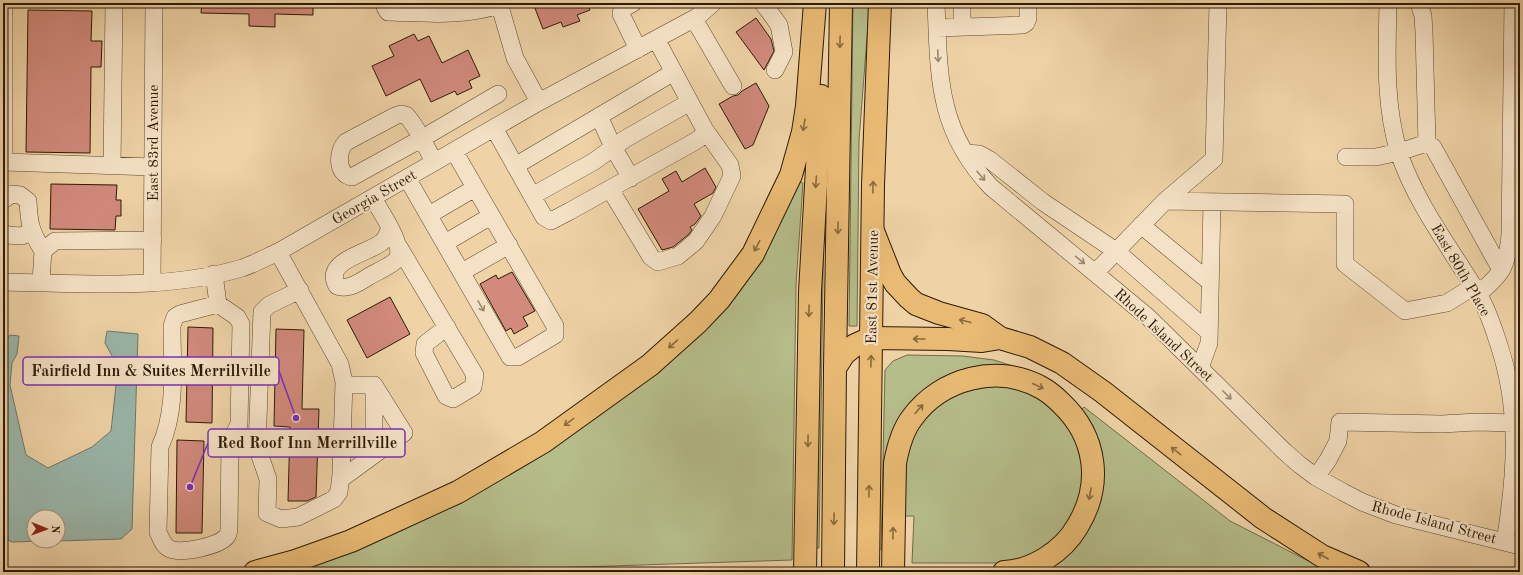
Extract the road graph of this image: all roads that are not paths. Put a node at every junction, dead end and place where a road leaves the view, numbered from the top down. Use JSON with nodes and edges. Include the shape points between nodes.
{"nodes":[{"id":1,"x":4,"y":3,"type":"edge"},
{"id":2,"x":114,"y":3,"type":"edge"},
{"id":3,"x":154,"y":3,"type":"edge"},
{"id":4,"x":385,"y":3,"type":"edge"},
{"id":5,"x":633,"y":3,"type":"edge"},
{"id":6,"x":714,"y":3,"type":"edge"},
{"id":7,"x":764,"y":3,"type":"edge"},
{"id":8,"x":816,"y":3,"type":"edge"},
{"id":9,"x":841,"y":3,"type":"edge"},
{"id":10,"x":880,"y":3,"type":"edge"},
{"id":11,"x":936,"y":3,"type":"edge"},
{"id":12,"x":962,"y":3,"type":"edge"},
{"id":13,"x":1028,"y":3,"type":"edge"},
{"id":14,"x":1218,"y":3,"type":"edge"},
{"id":15,"x":1388,"y":3,"type":"edge"},
{"id":16,"x":1419,"y":3,"type":"edge"},
{"id":17,"x":1513,"y":3,"type":"edge"},
{"id":18,"x":499,"y":4,"type":"edge"},
{"id":19,"x":417,"y":8,"type":"edge"},
{"id":20,"x":694,"y":19,"type":"junction"},
{"id":21,"x":962,"y":27,"type":"junction"},
{"id":22,"x":937,"y":28,"type":"junction"},
{"id":23,"x":656,"y":39,"type":"junction"},
{"id":24,"x":638,"y":49,"type":"junction"},
{"id":25,"x":775,"y":70,"type":"dead end"},
{"id":26,"x":674,"y":72,"type":"junction"},
{"id":27,"x":733,"y":86,"type":"dead end"},
{"id":28,"x":498,"y":94,"type":"dead end"},
{"id":29,"x":539,"y":102,"type":"junction"},
{"id":30,"x":690,"y":102,"type":"junction"},
{"id":31,"x":599,"y":116,"type":"junction"},
{"id":32,"x":494,"y":128,"type":"junction"},
{"id":33,"x":705,"y":130,"type":"junction"},
{"id":34,"x":422,"y":139,"type":"junction"},
{"id":35,"x":1427,"y":143,"type":"junction"},
{"id":36,"x":613,"y":147,"type":"junction"},
{"id":37,"x":454,"y":151,"type":"junction"},
{"id":38,"x":1399,"y":152,"type":"junction"},
{"id":39,"x":965,"y":153,"type":"junction"},
{"id":40,"x":1346,"y":157,"type":"dead end"},
{"id":41,"x":4,"y":162,"type":"edge"},
{"id":42,"x":434,"y":162,"type":"junction"},
{"id":43,"x":112,"y":166,"type":"junction"},
{"id":44,"x":515,"y":166,"type":"junction"},
{"id":45,"x":153,"y":167,"type":"junction"},
{"id":46,"x":407,"y":178,"type":"junction"},
{"id":47,"x":631,"y":178,"type":"junction"},
{"id":48,"x":475,"y":188,"type":"junction"},
{"id":49,"x":610,"y":189,"type":"junction"},
{"id":50,"x":532,"y":196,"type":"junction"},
{"id":51,"x":373,"y":198,"type":"junction"},
{"id":52,"x":3,"y":200,"type":"edge"},
{"id":53,"x":1165,"y":201,"type":"junction"},
{"id":54,"x":1212,"y":202,"type":"junction"},
{"id":55,"x":429,"y":215,"type":"junction"},
{"id":56,"x":492,"y":216,"type":"junction"},
{"id":57,"x":1141,"y":225,"type":"junction"},
{"id":58,"x":390,"y":228,"type":"junction"},
{"id":59,"x":32,"y":231,"type":"junction"},
{"id":60,"x":873,"y":231,"type":"junction"},
{"id":61,"x":3,"y":232,"type":"edge"},
{"id":62,"x":153,"y":240,"type":"junction"},
{"id":63,"x":445,"y":243,"type":"junction"},
{"id":64,"x":508,"y":245,"type":"junction"},
{"id":65,"x":399,"y":247,"type":"junction"},
{"id":66,"x":43,"y":251,"type":"junction"},
{"id":67,"x":1116,"y":251,"type":"junction"},
{"id":68,"x":278,"y":252,"type":"junction"},
{"id":69,"x":1502,"y":270,"type":"junction"},
{"id":70,"x":462,"y":272,"type":"junction"},
{"id":71,"x":1095,"y":273,"type":"junction"},
{"id":72,"x":214,"y":274,"type":"junction"},
{"id":73,"x":3,"y":282,"type":"edge"},
{"id":74,"x":41,"y":282,"type":"junction"},
{"id":75,"x":1210,"y":282,"type":"junction"},
{"id":76,"x":152,"y":283,"type":"junction"},
{"id":77,"x":300,"y":290,"type":"junction"},
{"id":78,"x":1476,"y":290,"type":"junction"},
{"id":79,"x":218,"y":304,"type":"junction"},
{"id":80,"x":447,"y":327,"type":"dead end"},
{"id":81,"x":1209,"y":332,"type":"junction"},
{"id":82,"x":871,"y":338,"type":"junction"},
{"id":83,"x":1000,"y":338,"type":"junction"},
{"id":84,"x":835,"y":368,"type":"junction"},
{"id":85,"x":1200,"y":368,"type":"junction"},
{"id":86,"x":344,"y":385,"type":"junction"},
{"id":87,"x":374,"y":385,"type":"junction"},
{"id":88,"x":1514,"y":423,"type":"junction"},
{"id":89,"x":374,"y":455,"type":"junction"},
{"id":90,"x":1316,"y":477,"type":"junction"},
{"id":91,"x":341,"y":479,"type":"junction"},
{"id":92,"x":1512,"y":544,"type":"edge"},
{"id":93,"x":255,"y":572,"type":"edge"},
{"id":94,"x":805,"y":572,"type":"edge"},
{"id":95,"x":833,"y":572,"type":"edge"},
{"id":96,"x":868,"y":572,"type":"edge"},
{"id":97,"x":892,"y":572,"type":"edge"},
{"id":98,"x":1004,"y":572,"type":"edge"},
{"id":99,"x":1359,"y":572,"type":"edge"}],
"edges":[{"from":1,"to":41,"type":"street"},
{"from":2,"to":43,"type":"street"},
{"from":3,"to":45,"type":"street","name":"East 83rd Avenue"},
{"from":4,"to":19,"type":"street","via":[[388,12]]},
{"from":5,"to":24,"type":"street","via":[[622,9],[621,14]]},
{"from":6,"to":20,"type":"street","name":"Georgia Street"},
{"from":7,"to":25,"type":"street","via":[[778,25],[784,52]]},
{"from":8,"to":93,"type":"main road","one_way":true,"via":[[807,106],[791,175],[753,254],[719,300],[698,322],[650,365],[555,433],[458,492],[351,541]]},
{"from":8,"to":94,"type":"main road","one_way":true,"via":[[822,32],[810,292]]},
{"from":9,"to":84,"type":"main road","one_way":true},
{"from":60,"to":10,"type":"main road","name":"East 81st Avenue","one_way":true},
{"from":11,"to":22,"type":"street","name":"Rhode Island Street"},
{"from":12,"to":21,"type":"street"},
{"from":13,"to":21,"type":"street","via":[[1028,18],[1023,25]]},
{"from":14,"to":53,"type":"street","via":[[1214,159]]},
{"from":15,"to":38,"type":"street","name":"East 80th Place","via":[[1388,98]]},
{"from":16,"to":35,"type":"street","via":[[1424,32]]},
{"from":17,"to":69,"type":"street","via":[[1510,236],[1508,257]]},
{"from":18,"to":19,"type":"street","via":[[486,9],[453,14]]},
{"from":18,"to":29,"type":"street","via":[[515,58]]},
{"from":20,"to":23,"type":"street","name":"Georgia Street"},
{"from":20,"to":27,"type":"street"},
{"from":21,"to":22,"type":"street"},
{"from":22,"to":39,"type":"street","name":"Rhode Island Street","one_way":true,"via":[[941,90],[949,119]]},
{"from":23,"to":24,"type":"street","name":"Georgia Street"},
{"from":23,"to":26,"type":"street"},
{"from":24,"to":29,"type":"street","name":"Georgia Street"},
{"from":26,"to":30,"type":"street"},
{"from":26,"to":31,"type":"street"},
{"from":28,"to":34,"type":"street"},
{"from":29,"to":32,"type":"street","name":"Georgia Street"},
{"from":30,"to":33,"type":"street"},
{"from":30,"to":36,"type":"street"},
{"from":31,"to":36,"type":"street"},
{"from":31,"to":44,"type":"street"},
{"from":32,"to":37,"type":"street","name":"Georgia Street"},
{"from":32,"to":44,"type":"street"},
{"from":33,"to":47,"type":"street","via":[[704,135],[694,142]]},
{"from":33,"to":49,"type":"street","via":[[730,165],[732,176],[713,216],[696,241],[678,256],[658,262],[651,257]]},
{"from":34,"to":34,"type":"street","via":[[406,115],[394,116],[346,142],[343,145],[340,166],[345,175],[352,178]]},
{"from":34,"to":42,"type":"street"},
{"from":35,"to":38,"type":"street"},
{"from":35,"to":69,"type":"street","via":[[1438,153]]},
{"from":36,"to":47,"type":"street"},
{"from":36,"to":50,"type":"street","via":[[593,162]]},
{"from":37,"to":42,"type":"street","name":"Georgia Street"},
{"from":37,"to":48,"type":"street"},
{"from":38,"to":40,"type":"street","via":[[1376,157]]},
{"from":38,"to":78,"type":"street","name":"East 80th Place","via":[[1419,198]]},
{"from":39,"to":67,"type":"street","via":[[979,154],[990,160],[1043,202]]},
{"from":39,"to":71,"type":"street","name":"Rhode Island Street","one_way":true,"via":[[991,187]]},
{"from":41,"to":43,"type":"street"},
{"from":42,"to":46,"type":"street","name":"Georgia Street"},
{"from":43,"to":45,"type":"street"},
{"from":44,"to":50,"type":"street"},
{"from":45,"to":62,"type":"street","name":"East 83rd Avenue"},
{"from":46,"to":51,"type":"street","name":"Georgia Street"},
{"from":46,"to":55,"type":"street"},
{"from":47,"to":49,"type":"street"},
{"from":48,"to":55,"type":"street"},
{"from":48,"to":56,"type":"street"},
{"from":49,"to":50,"type":"street","via":[[551,221],[544,218]]},
{"from":51,"to":58,"type":"street"},
{"from":51,"to":68,"type":"street","name":"Georgia Street"},
{"from":52,"to":59,"type":"street","via":[[12,194],[20,194],[28,201]]},
{"from":53,"to":54,"type":"street"},
{"from":53,"to":57,"type":"street"},
{"from":54,"to":75,"type":"street"},
{"from":54,"to":78,"type":"street","via":[[1345,204],[1345,264],[1405,311],[1447,303]]},
{"from":55,"to":63,"type":"street"},
{"from":56,"to":63,"type":"street"},
{"from":56,"to":64,"type":"street"},
{"from":57,"to":67,"type":"street"},
{"from":57,"to":75,"type":"street"},
{"from":58,"to":65,"type":"street"},
{"from":58,"to":65,"type":"street","via":[[383,241],[338,266],[333,274],[336,286],[354,286],[396,260]]},
{"from":59,"to":61,"type":"street","via":[[22,236],[6,235]]},
{"from":59,"to":66,"type":"street"},
{"from":60,"to":82,"type":"main road","name":"East 81st Avenue"},
{"from":83,"to":60,"type":"main road","one_way":true,"via":[[982,325],[916,304],[895,283]]},
{"from":62,"to":66,"type":"street","via":[[55,242]]},
{"from":62,"to":76,"type":"street","name":"East 83rd Avenue"},
{"from":63,"to":70,"type":"street"},
{"from":64,"to":70,"type":"street"},
{"from":70,"to":64,"type":"street","one_way":true,"via":[[510,357],[518,357],[555,335],[556,330]]},
{"from":65,"to":80,"type":"street"},
{"from":66,"to":74,"type":"street"},
{"from":67,"to":71,"type":"street"},
{"from":67,"to":81,"type":"street"},
{"from":68,"to":72,"type":"street","name":"Georgia Street","via":[[243,268]]},
{"from":68,"to":77,"type":"street"},
{"from":69,"to":78,"type":"street","via":[[1494,281]]},
{"from":71,"to":85,"type":"street","name":"Rhode Island Street","via":[[1148,317]]},
{"from":72,"to":76,"type":"street","name":"Georgia Street"},
{"from":72,"to":79,"type":"street"},
{"from":73,"to":74,"type":"street","name":"Georgia Street"},
{"from":74,"to":76,"type":"street","name":"Georgia Street"},
{"from":75,"to":81,"type":"street"},
{"from":77,"to":86,"type":"street","via":[[340,364]]},
{"from":77,"to":91,"type":"street","via":[[269,305],[262,312],[257,447],[268,479],[267,513],[281,519],[298,517],[334,499],[339,492]]},
{"from":78,"to":88,"type":"street","name":"East 80th Place","via":[[1495,332],[1506,366]]},
{"from":79,"to":79,"type":"street","via":[[236,317],[241,324],[239,424],[230,443],[228,535],[224,540],[211,546],[187,550],[171,549],[163,543],[158,532],[160,447],[172,410],[172,326],[175,317],[180,314]]},
{"from":81,"to":85,"type":"street","via":[[1209,343]]},
{"from":83,"to":82,"type":"main road","one_way":true,"via":[[982,341]]},
{"from":82,"to":84,"type":"main road","via":[[844,354]]},
{"from":96,"to":82,"type":"main road","name":"East 81st Avenue","one_way":true},
{"from":99,"to":83,"type":"main road","one_way":true,"via":[[1322,556],[1263,518],[1071,368],[1039,351]]},
{"from":84,"to":95,"type":"main road","one_way":true},
{"from":85,"to":90,"type":"street","name":"Rhode Island Street","one_way":true,"via":[[1285,452]]},
{"from":86,"to":87,"type":"street"},
{"from":86,"to":91,"type":"street"},
{"from":87,"to":89,"type":"street"},
{"from":87,"to":89,"type":"street","via":[[404,434]]},
{"from":88,"to":90,"type":"street","via":[[1340,422],[1338,441]]},
{"from":88,"to":92,"type":"street","name":"East 80th Place"},
{"from":89,"to":91,"type":"street"},
{"from":90,"to":92,"type":"street","name":"Rhode Island Street","via":[[1380,509]]},
{"from":97,"to":98,"type":"main road","one_way":true,"via":[[895,463],[903,432],[923,405],[938,392],[967,379],[997,376],[1028,382],[1054,396],[1077,420],[1087,441],[1093,465],[1090,499],[1072,536],[1058,550],[1028,567]]}]}
